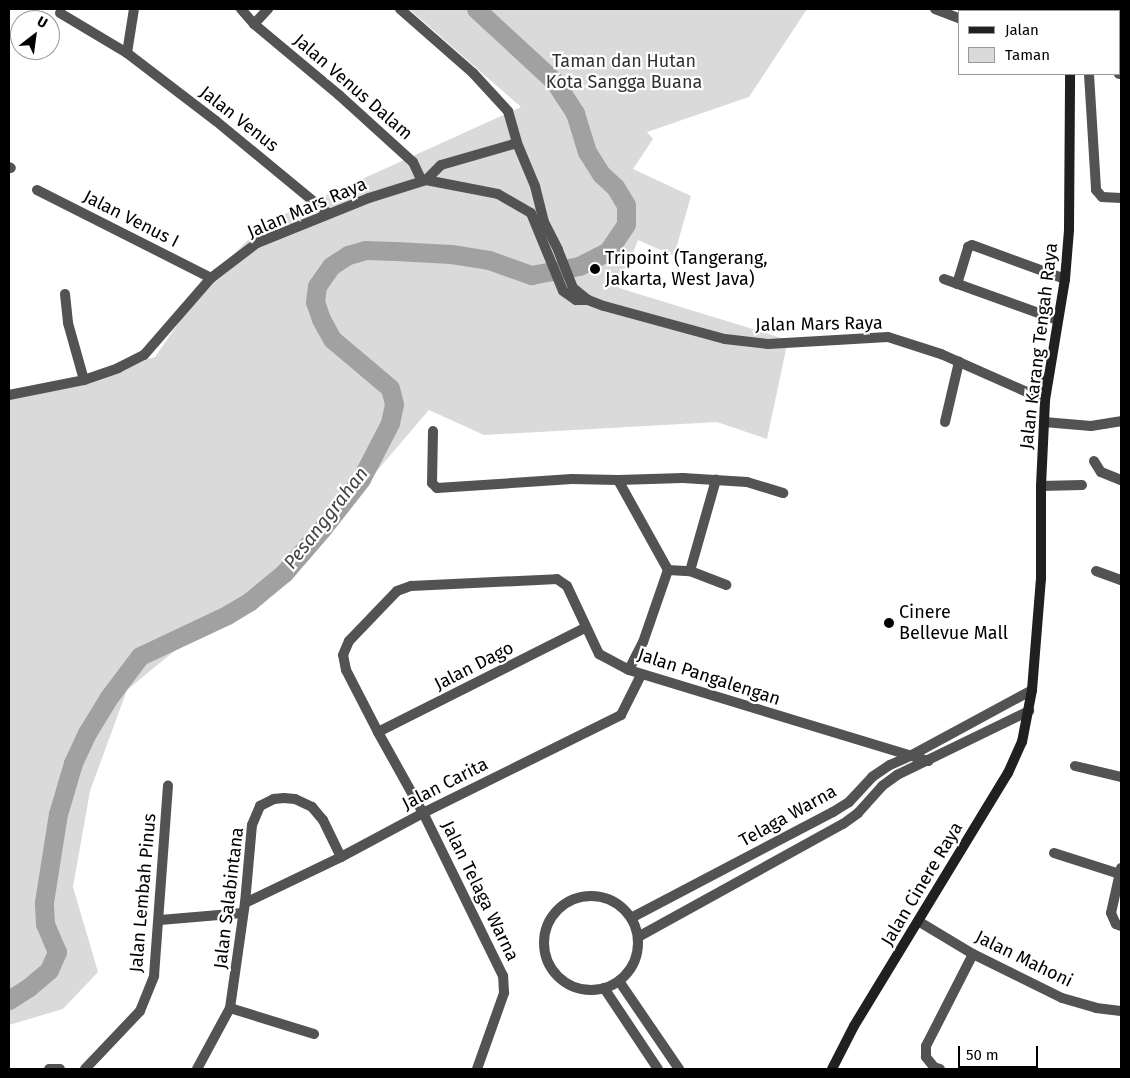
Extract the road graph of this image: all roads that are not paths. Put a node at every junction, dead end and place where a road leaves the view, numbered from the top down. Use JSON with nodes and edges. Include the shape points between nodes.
{"nodes":[{"id":1,"x":134,"y":9,"type":"edge"},
{"id":2,"x":241,"y":9,"type":"edge"},
{"id":3,"x":268,"y":9,"type":"edge"},
{"id":4,"x":400,"y":9,"type":"edge"},
{"id":5,"x":935,"y":9,"type":"edge"},
{"id":6,"x":1074,"y":9,"type":"edge"},
{"id":7,"x":1087,"y":10,"type":"edge"},
{"id":8,"x":60,"y":13,"type":"dead end"},
{"id":9,"x":958,"y":18,"type":"edge"},
{"id":10,"x":254,"y":24,"type":"junction"},
{"id":11,"x":127,"y":53,"type":"junction"},
{"id":12,"x":1070,"y":75,"type":"edge"},
{"id":13,"x":1089,"y":75,"type":"edge"},
{"id":14,"x":517,"y":143,"type":"junction"},
{"id":15,"x":424,"y":181,"type":"junction"},
{"id":16,"x":36,"y":190,"type":"dead end"},
{"id":17,"x":1121,"y":198,"type":"edge"},
{"id":18,"x":329,"y":214,"type":"junction"},
{"id":19,"x":553,"y":252,"type":"junction"},
{"id":20,"x":211,"y":278,"type":"junction"},
{"id":21,"x":944,"y":279,"type":"dead end"},
{"id":22,"x":1065,"y":279,"type":"junction"},
{"id":23,"x":956,"y":284,"type":"junction"},
{"id":24,"x":65,"y":294,"type":"dead end"},
{"id":25,"x":1058,"y":320,"type":"junction"},
{"id":26,"x":958,"y":362,"type":"junction"},
{"id":27,"x":1050,"y":376,"type":"junction"},
{"id":28,"x":84,"y":380,"type":"junction"},
{"id":29,"x":9,"y":395,"type":"edge"},
{"id":30,"x":1033,"y":395,"type":"junction"},
{"id":31,"x":1045,"y":400,"type":"junction"},
{"id":32,"x":1121,"y":421,"type":"edge"},
{"id":33,"x":945,"y":422,"type":"dead end"},
{"id":34,"x":1044,"y":422,"type":"junction"},
{"id":35,"x":433,"y":431,"type":"dead end"},
{"id":36,"x":1094,"y":461,"type":"dead end"},
{"id":37,"x":618,"y":480,"type":"junction"},
{"id":38,"x":716,"y":480,"type":"junction"},
{"id":39,"x":1121,"y":480,"type":"edge"},
{"id":40,"x":1082,"y":485,"type":"dead end"},
{"id":41,"x":1040,"y":486,"type":"junction"},
{"id":42,"x":783,"y":493,"type":"dead end"},
{"id":43,"x":668,"y":570,"type":"junction"},
{"id":44,"x":1096,"y":571,"type":"dead end"},
{"id":45,"x":690,"y":572,"type":"junction"},
{"id":46,"x":1121,"y":580,"type":"edge"},
{"id":47,"x":726,"y":585,"type":"dead end"},
{"id":48,"x":585,"y":628,"type":"junction"},
{"id":49,"x":343,"y":655,"type":"joint"},
{"id":50,"x":629,"y":670,"type":"junction"},
{"id":51,"x":641,"y":675,"type":"junction"},
{"id":52,"x":1032,"y":690,"type":"junction"},
{"id":53,"x":1029,"y":711,"type":"junction"},
{"id":54,"x":378,"y":732,"type":"junction"},
{"id":55,"x":912,"y":755,"type":"junction"},
{"id":56,"x":929,"y":760,"type":"junction"},
{"id":57,"x":1075,"y":766,"type":"dead end"},
{"id":58,"x":1121,"y":777,"type":"edge"},
{"id":59,"x":168,"y":786,"type":"dead end"},
{"id":60,"x":423,"y":813,"type":"junction"},
{"id":61,"x":1054,"y":853,"type":"dead end"},
{"id":62,"x":341,"y":857,"type":"junction"},
{"id":63,"x":1120,"y":871,"type":"edge"},
{"id":64,"x":244,"y":908,"type":"junction"},
{"id":65,"x":631,"y":918,"type":"junction"},
{"id":66,"x":160,"y":920,"type":"junction"},
{"id":67,"x":918,"y":921,"type":"junction"},
{"id":68,"x":1121,"y":926,"type":"edge"},
{"id":69,"x":638,"y":937,"type":"junction"},
{"id":70,"x":973,"y":954,"type":"junction"},
{"id":71,"x":619,"y":981,"type":"junction"},
{"id":72,"x":604,"y":988,"type":"junction"},
{"id":73,"x":230,"y":1008,"type":"junction"},
{"id":74,"x":1121,"y":1011,"type":"edge"},
{"id":75,"x":314,"y":1034,"type":"dead end"},
{"id":76,"x":49,"y":1069,"type":"edge"},
{"id":77,"x":60,"y":1069,"type":"edge"},
{"id":78,"x":85,"y":1069,"type":"edge"},
{"id":79,"x":197,"y":1069,"type":"edge"},
{"id":80,"x":477,"y":1069,"type":"edge"},
{"id":81,"x":658,"y":1069,"type":"edge"},
{"id":82,"x":679,"y":1069,"type":"edge"},
{"id":83,"x":832,"y":1069,"type":"edge"},
{"id":84,"x":940,"y":1069,"type":"edge"}],
"edges":[{"from":1,"to":11,"type":"street"},
{"from":2,"to":10,"type":"street","name":"Jalan Venus Dalam"},
{"from":3,"to":10,"type":"street"},
{"from":4,"to":14,"type":"street","via":[[473,73],[508,111]]},
{"from":5,"to":9,"type":"street"},
{"from":6,"to":7,"type":"street"},
{"from":8,"to":11,"type":"street","name":"Jalan Venus"},
{"from":10,"to":15,"type":"street","name":"Jalan Venus Dalam","via":[[413,162]]},
{"from":11,"to":18,"type":"street","name":"Jalan Venus","via":[[223,126]]},
{"from":12,"to":22,"type":"main road","name":"Jalan Karang Tengah Raya","via":[[1071,190]]},
{"from":13,"to":17,"type":"street","via":[[1096,190],[1102,197]]},
{"from":14,"to":15,"type":"street","name":"Jalan Mars Raya","via":[[441,165]]},
{"from":14,"to":19,"type":"street","name":"Jalan Mars Raya","via":[[535,186]]},
{"from":15,"to":18,"type":"street","name":"Jalan Mars Raya"},
{"from":15,"to":19,"type":"street","name":"Jalan Mars Raya","via":[[506,197],[531,213]]},
{"from":16,"to":20,"type":"street","name":"Jalan Venus I"},
{"from":18,"to":20,"type":"street","name":"Jalan Mars Raya","via":[[257,243]]},
{"from":19,"to":26,"type":"street","name":"Jalan Mars Raya","via":[[568,290],[604,306],[725,339],[768,344],[888,337]]},
{"from":20,"to":28,"type":"street","name":"Jalan Mars Raya","via":[[144,355]]},
{"from":21,"to":23,"type":"street"},
{"from":22,"to":23,"type":"street","via":[[972,245],[968,247]]},
{"from":22,"to":25,"type":"main road","name":"Jalan Karang Tengah Raya"},
{"from":23,"to":25,"type":"street"},
{"from":24,"to":28,"type":"street","via":[[68,323]]},
{"from":25,"to":27,"type":"main road","name":"Jalan Karang Tengah Raya"},
{"from":26,"to":30,"type":"street","name":"Jalan Mars Raya"},
{"from":26,"to":33,"type":"street"},
{"from":27,"to":30,"type":"main road"},
{"from":27,"to":31,"type":"main road","name":"Jalan Karang Tengah Raya"},
{"from":28,"to":29,"type":"street","name":"Jalan Mars Raya"},
{"from":30,"to":31,"type":"street","name":"Jalan Mars Raya"},
{"from":31,"to":34,"type":"main road","name":"Jalan Karang Tengah Raya"},
{"from":32,"to":34,"type":"street","via":[[1091,426]]},
{"from":34,"to":41,"type":"main road","name":"Jalan Karang Tengah Raya"},
{"from":35,"to":37,"type":"street","via":[[432,483],[437,488],[572,479]]},
{"from":36,"to":39,"type":"street","via":[[1101,472]]},
{"from":37,"to":38,"type":"street"},
{"from":37,"to":43,"type":"street"},
{"from":38,"to":42,"type":"street","via":[[747,482]]},
{"from":38,"to":45,"type":"street"},
{"from":40,"to":41,"type":"street"},
{"from":41,"to":52,"type":"main road","name":"Jalan Karang Tengah Raya","via":[[1041,579]]},
{"from":43,"to":45,"type":"street"},
{"from":43,"to":50,"type":"street","via":[[643,642]]},
{"from":44,"to":46,"type":"street"},
{"from":45,"to":47,"type":"street"},
{"from":48,"to":49,"type":"street","name":"Jalan Pangalengan","via":[[567,586],[557,580],[411,586],[397,590],[349,641]]},
{"from":48,"to":50,"type":"street","name":"Jalan Pangalengan","via":[[599,654]]},
{"from":48,"to":54,"type":"street","name":"Jalan Dago"},
{"from":49,"to":54,"type":"street","name":"Jalan Telaga Warna","via":[[346,670]]},
{"from":50,"to":51,"type":"street","name":"Jalan Pangalengan"},
{"from":51,"to":55,"type":"street","name":"Jalan Pangalengan"},
{"from":51,"to":60,"type":"street","name":"Jalan Carita","via":[[621,715]]},
{"from":52,"to":53,"type":"main road","name":"Jalan Karang Tengah Raya"},
{"from":52,"to":55,"type":"street","name":"Telaga Warna"},
{"from":53,"to":56,"type":"street","name":"Telaga Warna"},
{"from":53,"to":67,"type":"main road","name":"Jalan Cinere Raya","via":[[1022,742],[1008,773]]},
{"from":54,"to":60,"type":"street","name":"Jalan Telaga Warna"},
{"from":55,"to":56,"type":"street","name":"Jalan Pangalengan"},
{"from":55,"to":65,"type":"street","name":"Telaga Warna","via":[[890,764],[872,777],[849,802],[833,812]]},
{"from":56,"to":69,"type":"street","name":"Telaga Warna","via":[[882,786],[858,813],[843,824]]},
{"from":57,"to":58,"type":"street"},
{"from":59,"to":66,"type":"street","name":"Jalan Lembah Pinus"},
{"from":60,"to":62,"type":"street","name":"Jalan Carita"},
{"from":60,"to":80,"type":"street","name":"Jalan Telaga Warna","via":[[503,976],[504,993]]},
{"from":61,"to":63,"type":"street"},
{"from":62,"to":64,"type":"street","name":"Jalan Carita"},
{"from":62,"to":64,"type":"street","name":"Jalan Salabintana","via":[[323,820],[312,807],[295,799],[274,799],[260,806],[252,825]]},
{"from":63,"to":68,"type":"street","via":[[1111,913],[1116,924]]},
{"from":64,"to":66,"type":"street","name":"Jalan Carita"},
{"from":64,"to":73,"type":"street","name":"Jalan Salabintana"},
{"from":65,"to":69,"type":"street"},
{"from":65,"to":72,"type":"street","via":[[611,900],[584,896],[567,902],[549,922],[544,948],[555,973],[577,987]]},
{"from":66,"to":78,"type":"street","name":"Jalan Lembah Pinus","via":[[154,976],[140,1011]]},
{"from":67,"to":70,"type":"street","name":"Jalan Mahoni"},
{"from":67,"to":83,"type":"main road","name":"Jalan Cinere Raya","via":[[854,1026]]},
{"from":69,"to":71,"type":"street","via":[[634,961]]},
{"from":70,"to":74,"type":"street","name":"Jalan Mahoni","via":[[1062,998]]},
{"from":70,"to":84,"type":"street","via":[[926,1046],[926,1057]]},
{"from":71,"to":72,"type":"street"},
{"from":71,"to":82,"type":"street"},
{"from":72,"to":81,"type":"street"},
{"from":73,"to":75,"type":"street"},
{"from":73,"to":79,"type":"street","name":"Jalan Salabintana"},
{"from":76,"to":77,"type":"street"}]}
